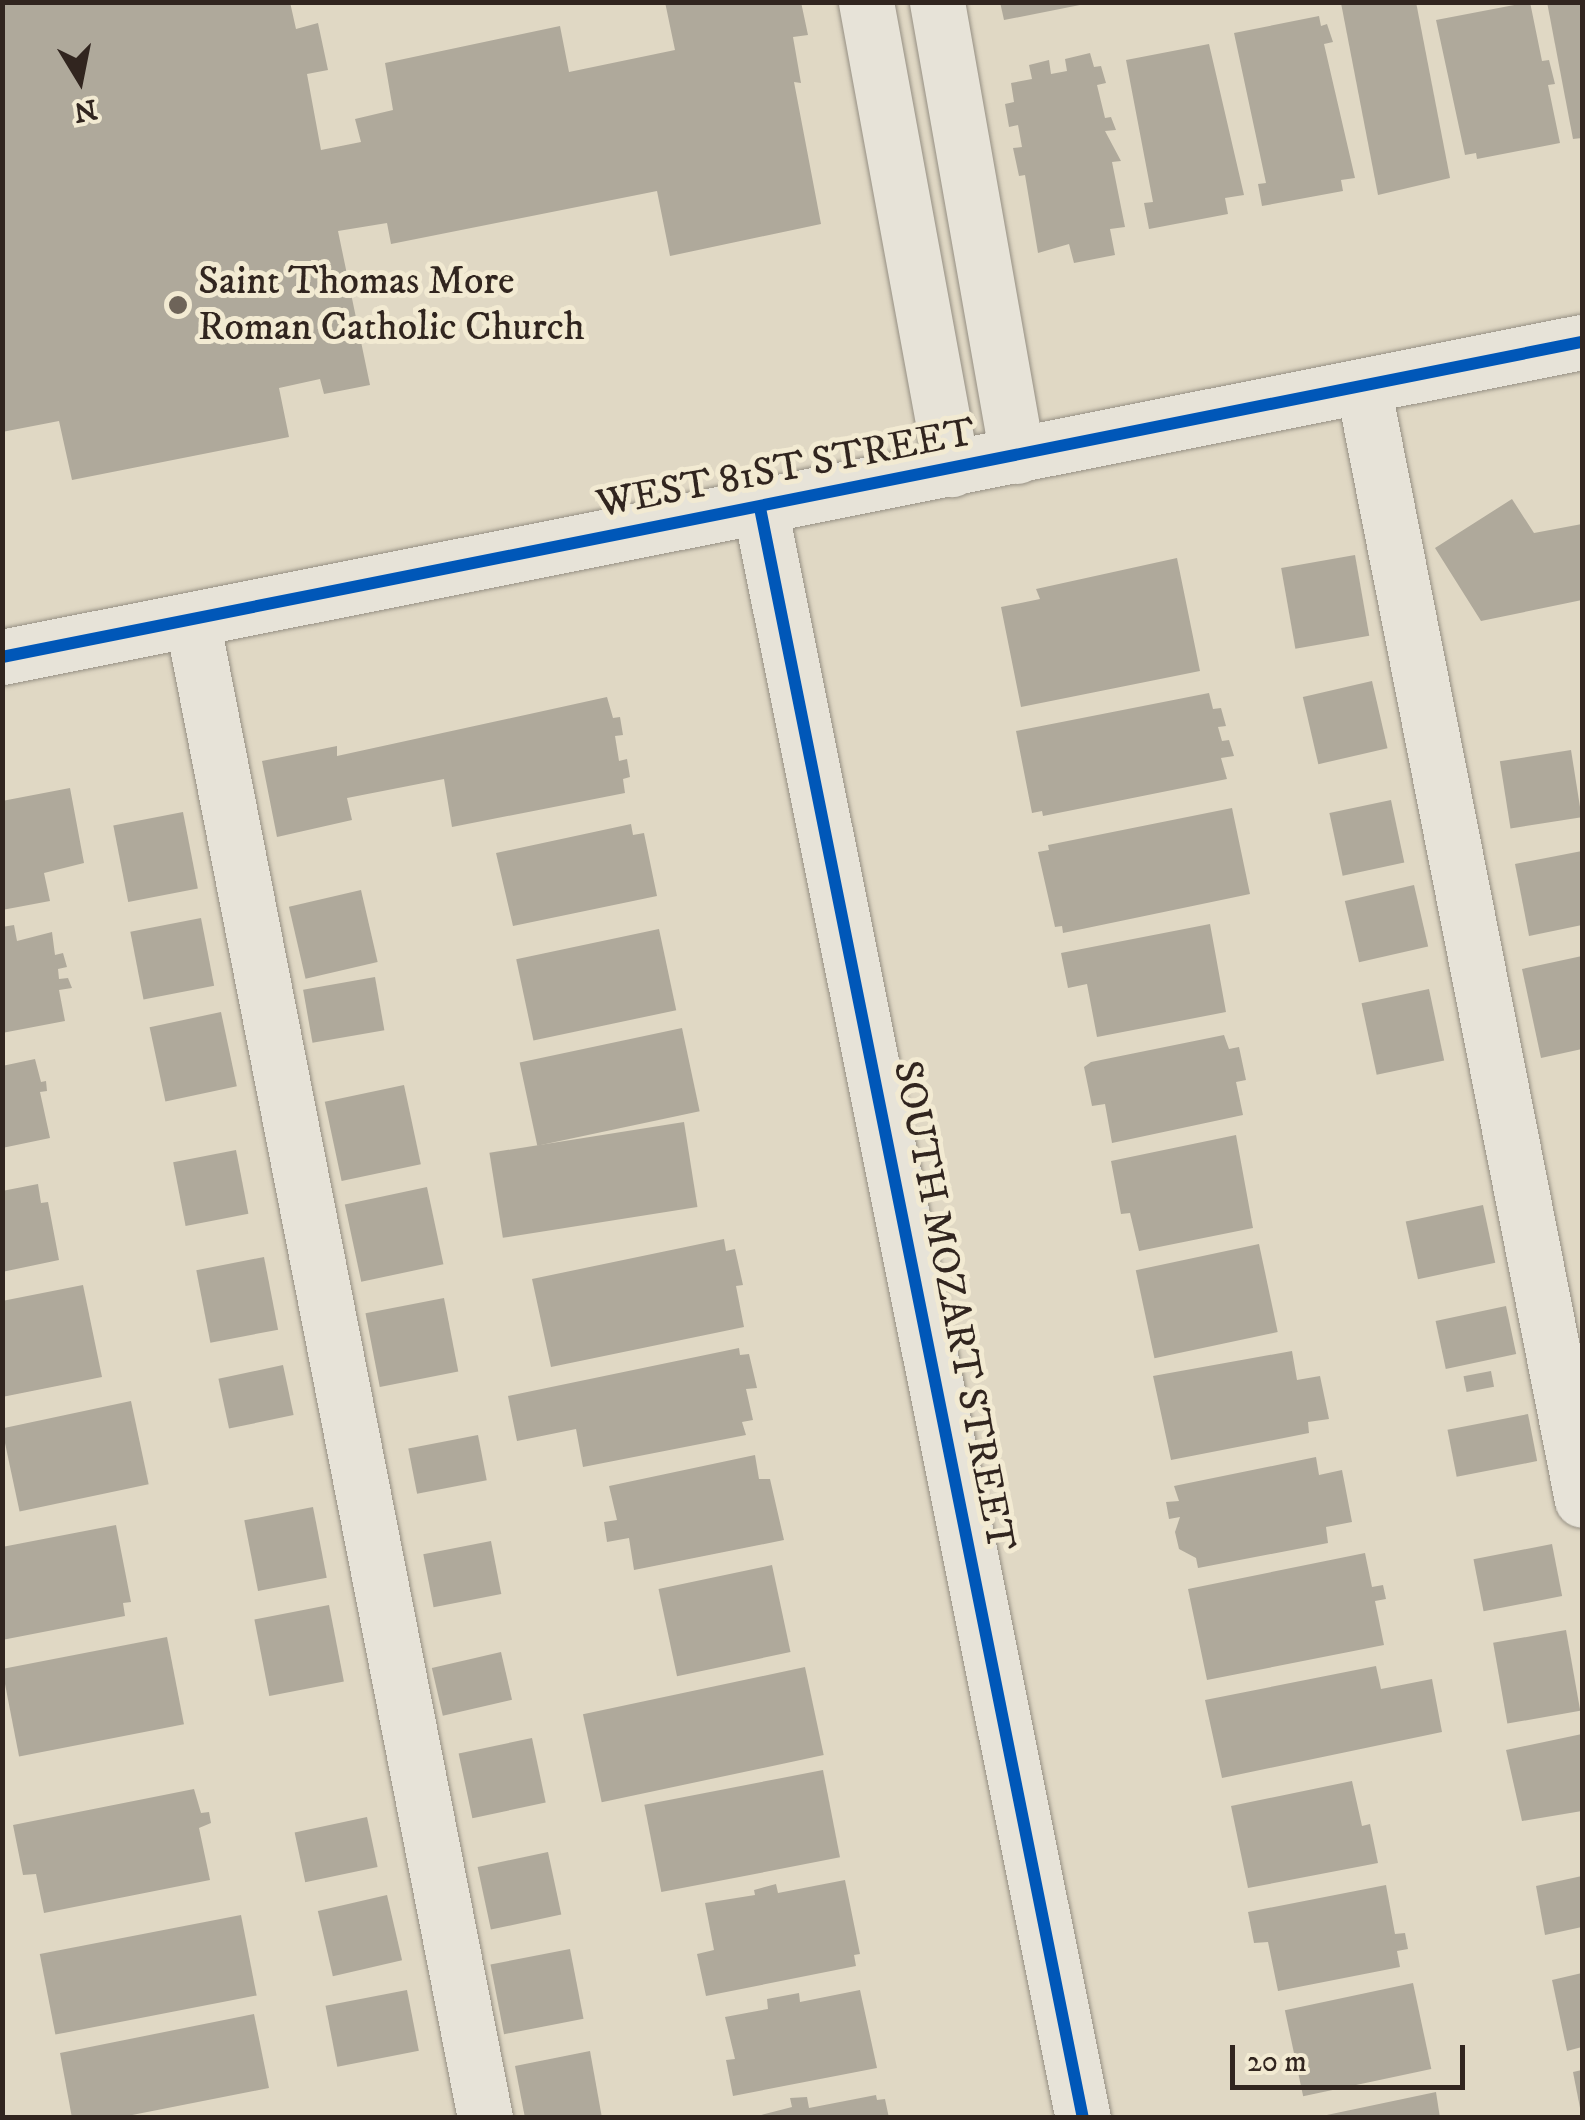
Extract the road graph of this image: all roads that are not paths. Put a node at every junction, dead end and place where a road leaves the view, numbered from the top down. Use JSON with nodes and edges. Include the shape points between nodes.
{"nodes":[{"id":1,"x":866,"y":2,"type":"edge"},
{"id":2,"x":936,"y":2,"type":"edge"},
{"id":3,"x":1582,"y":342,"type":"edge"},
{"id":4,"x":1363,"y":386,"type":"junction"},
{"id":5,"x":1016,"y":456,"type":"junction"},
{"id":6,"x":952,"y":469,"type":"junction"},
{"id":7,"x":760,"y":508,"type":"junction"},
{"id":8,"x":192,"y":620,"type":"junction"},
{"id":9,"x":2,"y":657,"type":"edge"},
{"id":10,"x":1582,"y":1500,"type":"edge"},
{"id":11,"x":485,"y":2118,"type":"edge"},
{"id":12,"x":1083,"y":2118,"type":"edge"}],
"edges":[{"from":1,"to":6,"type":"street"},
{"from":2,"to":5,"type":"street"},
{"from":3,"to":4,"type":"street","name":"WEST 81ST STREET"},
{"from":4,"to":5,"type":"street","name":"WEST 81ST STREET"},
{"from":4,"to":10,"type":"street"},
{"from":5,"to":6,"type":"street","name":"WEST 81ST STREET"},
{"from":6,"to":7,"type":"street","name":"WEST 81ST STREET"},
{"from":7,"to":8,"type":"street","name":"WEST 81ST STREET"},
{"from":7,"to":12,"type":"street","name":"SOUTH MOZART STREET"},
{"from":8,"to":9,"type":"street","name":"WEST 81ST STREET"},
{"from":8,"to":11,"type":"street"}]}
